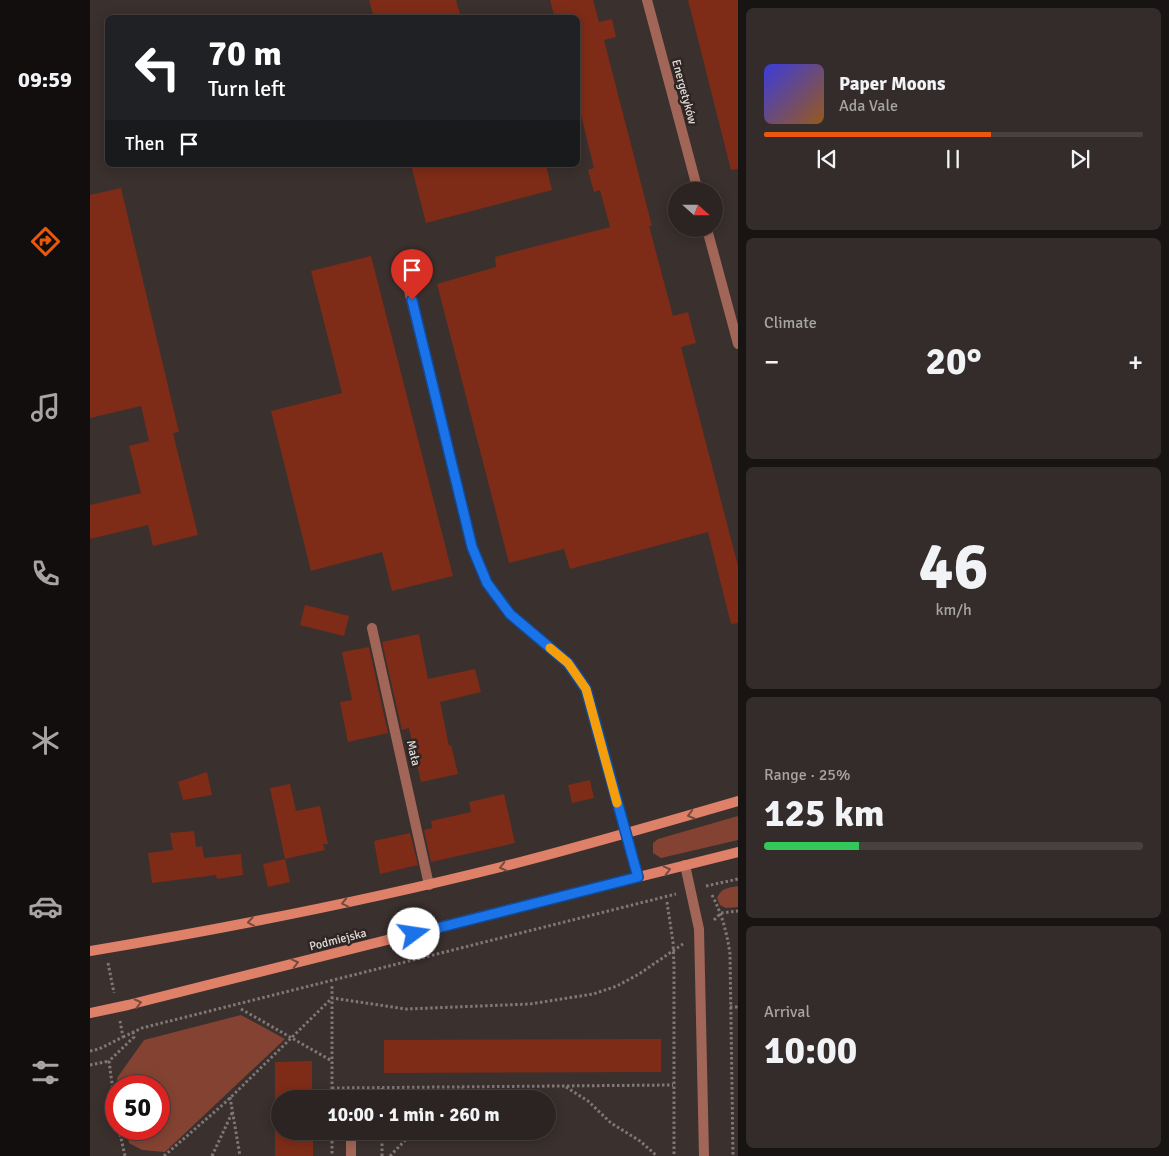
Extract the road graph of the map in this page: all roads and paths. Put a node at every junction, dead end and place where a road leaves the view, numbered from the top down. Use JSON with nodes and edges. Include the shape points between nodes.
{"nodes":[{"id":1,"x":647,"y":0,"type":"edge"},
{"id":2,"x":696,"y":182,"type":"edge"},
{"id":3,"x":710,"y":238,"type":"edge"},
{"id":4,"x":402,"y":262,"type":"dead end"},
{"id":5,"x":738,"y":344,"type":"edge"},
{"id":6,"x":372,"y":628,"type":"dead end"},
{"id":7,"x":738,"y":801,"type":"edge"},
{"id":8,"x":626,"y":833,"type":"junction"},
{"id":9,"x":738,"y":852,"type":"edge"},
{"id":10,"x":685,"y":865,"type":"junction"},
{"id":11,"x":638,"y":877,"type":"junction"},
{"id":12,"x":738,"y":878,"type":"edge"},
{"id":13,"x":429,"y":885,"type":"junction"},
{"id":14,"x":691,"y":890,"type":"junction"},
{"id":15,"x":712,"y":896,"type":"dead end"},
{"id":16,"x":667,"y":902,"type":"dead end"},
{"id":17,"x":738,"y":911,"type":"edge"},
{"id":18,"x":721,"y":914,"type":"junction"},
{"id":19,"x":699,"y":934,"type":"junction"},
{"id":20,"x":90,"y":951,"type":"edge"},
{"id":21,"x":674,"y":951,"type":"junction"},
{"id":22,"x":332,"y":986,"type":"dead end"},
{"id":23,"x":332,"y":998,"type":"junction"},
{"id":24,"x":738,"y":1007,"type":"edge"},
{"id":25,"x":240,"y":1008,"type":"dead end"},
{"id":26,"x":730,"y":1008,"type":"junction"},
{"id":27,"x":90,"y":1013,"type":"edge"},
{"id":28,"x":133,"y":1032,"type":"junction"},
{"id":29,"x":123,"y":1037,"type":"dead end"},
{"id":30,"x":292,"y":1038,"type":"junction"},
{"id":31,"x":109,"y":1061,"type":"junction"},
{"id":32,"x":332,"y":1061,"type":"junction"},
{"id":33,"x":90,"y":1065,"type":"edge"},
{"id":34,"x":732,"y":1070,"type":"junction"},
{"id":35,"x":738,"y":1070,"type":"edge"},
{"id":36,"x":111,"y":1075,"type":"edge"},
{"id":37,"x":673,"y":1085,"type":"junction"},
{"id":38,"x":462,"y":1087,"type":"junction"},
{"id":39,"x":566,"y":1087,"type":"junction"},
{"id":40,"x":332,"y":1088,"type":"joint"},
{"id":41,"x":382,"y":1088,"type":"joint"},
{"id":42,"x":459,"y":1090,"type":"edge"},
{"id":43,"x":230,"y":1097,"type":"junction"},
{"id":44,"x":233,"y":1112,"type":"junction"},
{"id":45,"x":121,"y":1140,"type":"edge"},
{"id":46,"x":332,"y":1140,"type":"edge"},
{"id":47,"x":351,"y":1140,"type":"edge"},
{"id":48,"x":382,"y":1140,"type":"edge"},
{"id":49,"x":405,"y":1140,"type":"edge"},
{"id":50,"x":125,"y":1156,"type":"edge"},
{"id":51,"x":164,"y":1156,"type":"edge"},
{"id":52,"x":212,"y":1156,"type":"edge"},
{"id":53,"x":240,"y":1156,"type":"edge"},
{"id":54,"x":332,"y":1156,"type":"edge"},
{"id":55,"x":351,"y":1156,"type":"edge"},
{"id":56,"x":382,"y":1156,"type":"edge"},
{"id":57,"x":390,"y":1156,"type":"edge"},
{"id":58,"x":657,"y":1156,"type":"edge"},
{"id":59,"x":674,"y":1156,"type":"edge"},
{"id":60,"x":704,"y":1156,"type":"edge"},
{"id":61,"x":733,"y":1156,"type":"edge"}],
"edges":[{"from":1,"to":2,"type":"street","name":"Energetyków"},
{"from":3,"to":5,"type":"street"},
{"from":4,"to":8,"type":"street","via":[[472,547],[487,583],[510,614],[568,663],[586,689]]},
{"from":6,"to":13,"type":"street","name":"Mała"},
{"from":7,"to":8,"type":"main road","one_way":true},
{"from":8,"to":11,"type":"street"},
{"from":8,"to":13,"type":"main road","one_way":true},
{"from":9,"to":10,"type":"main road","name":"Podmiejska"},
{"from":11,"to":10,"type":"main road","name":"Podmiejska","one_way":true},
{"from":10,"to":14,"type":"street"},
{"from":27,"to":11,"type":"main road","name":"Podmiejska","one_way":true},
{"from":12,"to":14,"type":"path"},
{"from":13,"to":20,"type":"main road","one_way":true,"via":[[316,910]]},
{"from":14,"to":19,"type":"street"},
{"from":14,"to":28,"type":"path"},
{"from":15,"to":18,"type":"path"},
{"from":16,"to":21,"type":"path"},
{"from":17,"to":18,"type":"path"},
{"from":18,"to":19,"type":"path"},
{"from":18,"to":26,"type":"path","via":[[730,954]]},
{"from":19,"to":21,"type":"path"},
{"from":19,"to":60,"type":"street"},
{"from":21,"to":23,"type":"path","via":[[617,986],[587,995],[530,1004],[406,1009]]},
{"from":21,"to":37,"type":"path"},
{"from":22,"to":23,"type":"path"},
{"from":23,"to":30,"type":"path"},
{"from":23,"to":32,"type":"path"},
{"from":24,"to":26,"type":"path"},
{"from":25,"to":30,"type":"path"},
{"from":26,"to":34,"type":"path"},
{"from":28,"to":29,"type":"path"},
{"from":28,"to":31,"type":"path","via":[[134,1037]]},
{"from":30,"to":32,"type":"path"},
{"from":30,"to":43,"type":"path"},
{"from":31,"to":33,"type":"path"},
{"from":31,"to":36,"type":"path"},
{"from":32,"to":40,"type":"path"},
{"from":34,"to":35,"type":"path"},
{"from":34,"to":61,"type":"path"},
{"from":37,"to":39,"type":"path"},
{"from":37,"to":59,"type":"path"},
{"from":38,"to":39,"type":"path"},
{"from":38,"to":41,"type":"path"},
{"from":38,"to":42,"type":"path"},
{"from":39,"to":58,"type":"path"},
{"from":40,"to":41,"type":"path"},
{"from":43,"to":44,"type":"path"},
{"from":43,"to":51,"type":"path"},
{"from":44,"to":52,"type":"path"},
{"from":44,"to":53,"type":"path"},
{"from":45,"to":50,"type":"path"},
{"from":46,"to":54,"type":"path"},
{"from":47,"to":55,"type":"street"},
{"from":48,"to":56,"type":"path"},
{"from":49,"to":57,"type":"path"}]}
